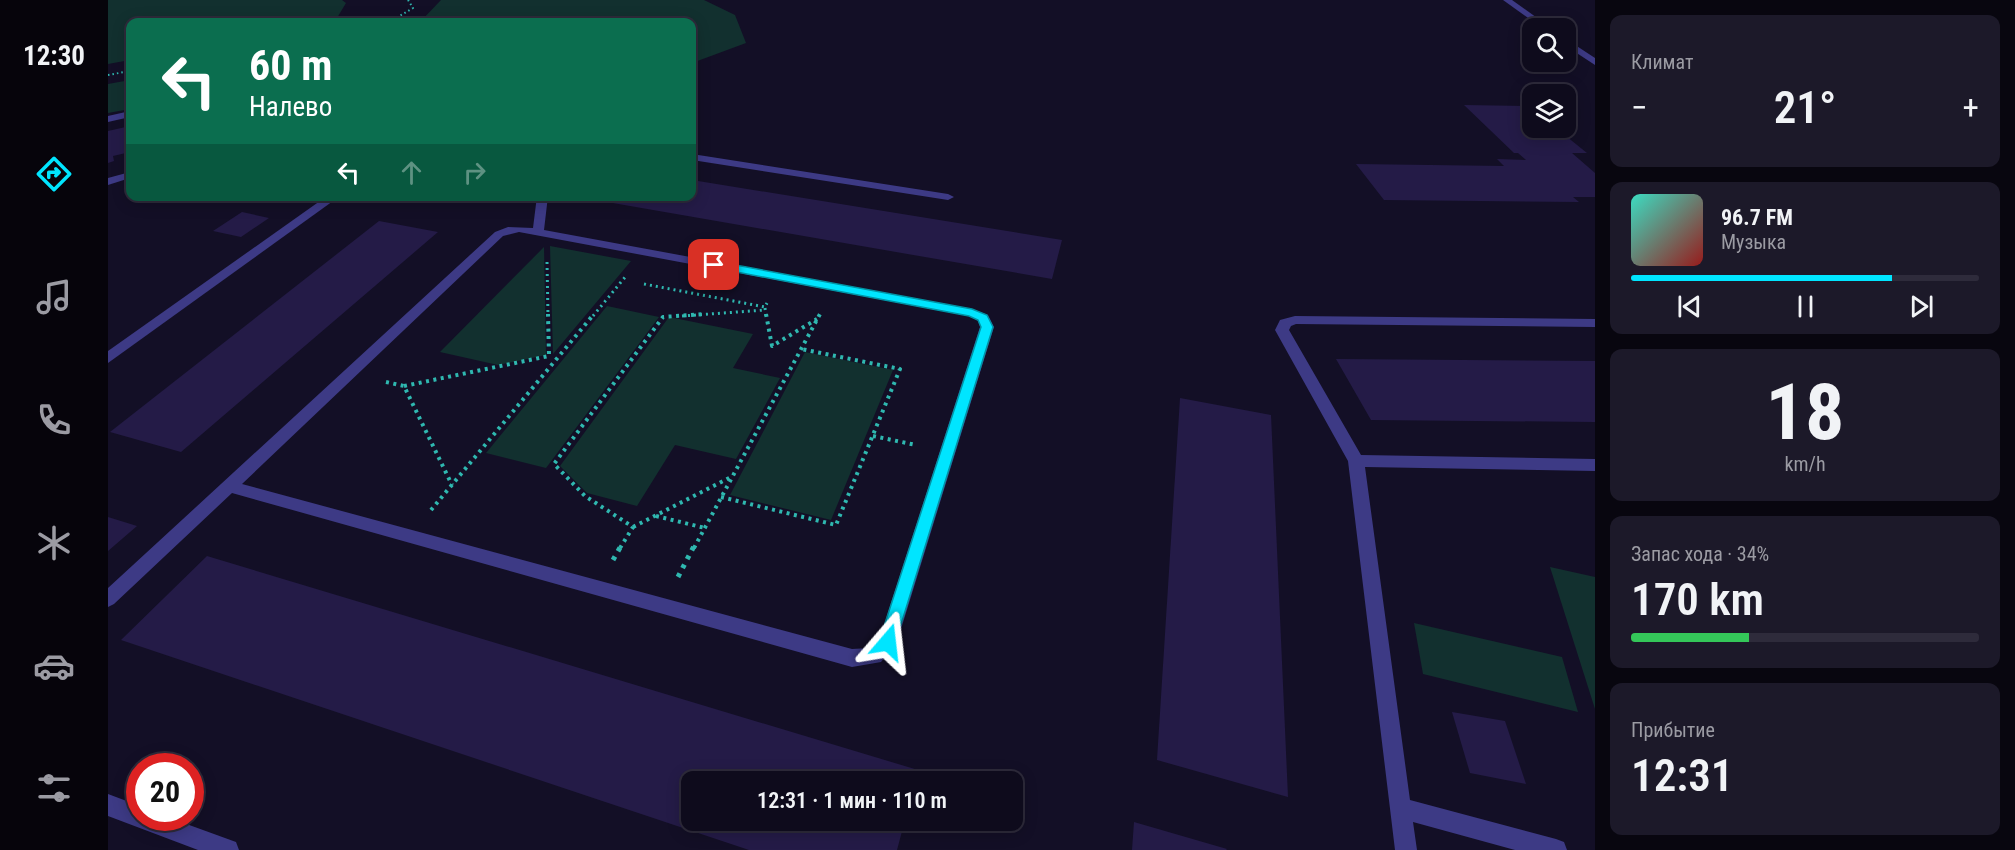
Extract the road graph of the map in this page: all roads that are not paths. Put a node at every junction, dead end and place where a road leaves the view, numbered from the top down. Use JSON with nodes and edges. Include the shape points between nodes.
{"nodes":[{"id":1,"x":1507,"y":0,"type":"edge"},
{"id":2,"x":1533,"y":18,"type":"edge"},
{"id":3,"x":1576,"y":49,"type":"edge"},
{"id":4,"x":1595,"y":62,"type":"edge"},
{"id":5,"x":126,"y":115,"type":"edge"},
{"id":6,"x":108,"y":118,"type":"edge"},
{"id":7,"x":696,"y":158,"type":"edge"},
{"id":8,"x":126,"y":176,"type":"edge"},
{"id":9,"x":108,"y":182,"type":"edge"},
{"id":10,"x":948,"y":197,"type":"dead end"},
{"id":11,"x":328,"y":201,"type":"edge"},
{"id":12,"x":542,"y":201,"type":"edge"},
{"id":13,"x":538,"y":232,"type":"junction"},
{"id":14,"x":1595,"y":323,"type":"edge"},
{"id":15,"x":108,"y":358,"type":"edge"},
{"id":16,"x":1356,"y":461,"type":"junction"},
{"id":17,"x":1595,"y":465,"type":"edge"},
{"id":18,"x":230,"y":486,"type":"junction"},
{"id":19,"x":108,"y":599,"type":"edge"},
{"id":20,"x":108,"y":805,"type":"edge"},
{"id":21,"x":1400,"y":808,"type":"junction"},
{"id":22,"x":126,"y":812,"type":"edge"},
{"id":23,"x":178,"y":831,"type":"edge"},
{"id":24,"x":228,"y":850,"type":"edge"},
{"id":25,"x":1406,"y":850,"type":"edge"},
{"id":26,"x":1556,"y":850,"type":"edge"}],
"edges":[{"from":1,"to":2,"type":"street"},
{"from":3,"to":4,"type":"street"},
{"from":5,"to":6,"type":"street"},
{"from":7,"to":10,"type":"street"},
{"from":8,"to":9,"type":"street"},
{"from":11,"to":15,"type":"street"},
{"from":12,"to":13,"type":"street"},
{"from":13,"to":18,"type":"street","via":[[519,229],[499,234]]},
{"from":13,"to":18,"type":"street","via":[[972,313],[982,318],[987,327],[888,642],[874,656],[852,658]]},
{"from":14,"to":16,"type":"street","via":[[1285,323],[1282,330]]},
{"from":16,"to":17,"type":"street"},
{"from":16,"to":21,"type":"street"},
{"from":18,"to":19,"type":"street"},
{"from":20,"to":22,"type":"street"},
{"from":21,"to":25,"type":"street"},
{"from":21,"to":26,"type":"street"},
{"from":23,"to":24,"type":"street"}]}
